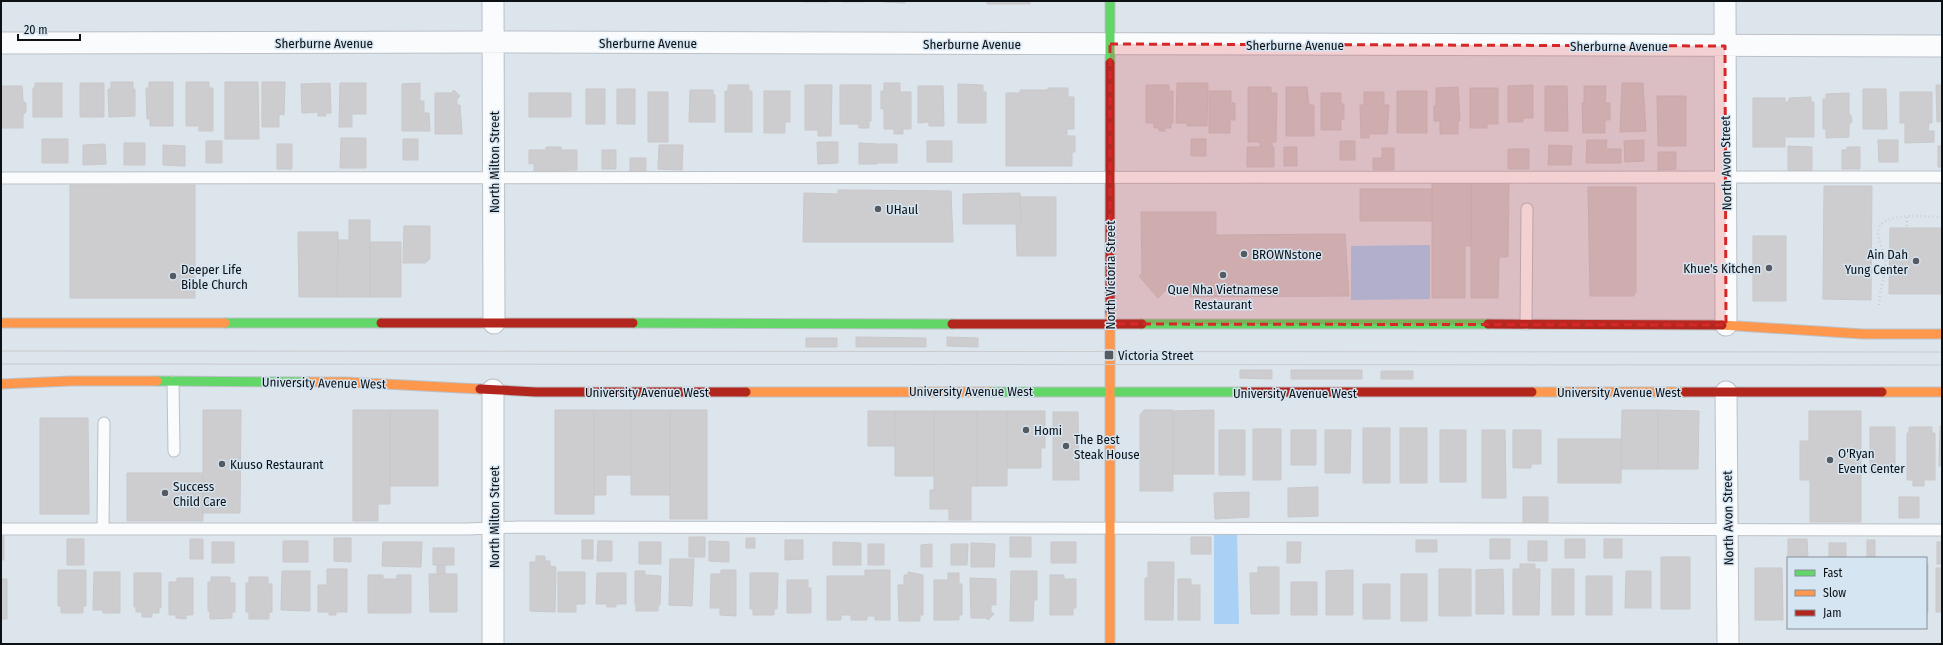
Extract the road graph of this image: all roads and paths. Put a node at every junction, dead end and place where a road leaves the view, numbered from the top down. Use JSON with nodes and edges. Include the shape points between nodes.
{"nodes":[{"id":1,"x":493,"y":1,"type":"edge"},
{"id":2,"x":1110,"y":1,"type":"edge"},
{"id":3,"x":1725,"y":1,"type":"edge"},
{"id":4,"x":494,"y":42,"type":"junction"},
{"id":5,"x":1,"y":43,"type":"edge"},
{"id":6,"x":1110,"y":44,"type":"junction"},
{"id":7,"x":1725,"y":46,"type":"junction"},
{"id":8,"x":1942,"y":46,"type":"edge"},
{"id":9,"x":1110,"y":176,"type":"junction"},
{"id":10,"x":494,"y":177,"type":"junction"},
{"id":11,"x":1727,"y":177,"type":"junction"},
{"id":12,"x":1,"y":178,"type":"edge"},
{"id":13,"x":1942,"y":178,"type":"edge"},
{"id":14,"x":1527,"y":209,"type":"dead end"},
{"id":15,"x":1907,"y":217,"type":"junction"},
{"id":16,"x":1942,"y":217,"type":"edge"},
{"id":17,"x":1907,"y":228,"type":"dead end"},
{"id":18,"x":1879,"y":305,"type":"dead end"},
{"id":19,"x":1,"y":323,"type":"edge"},
{"id":20,"x":494,"y":323,"type":"junction"},
{"id":21,"x":1110,"y":324,"type":"junction"},
{"id":22,"x":1526,"y":324,"type":"junction"},
{"id":23,"x":1726,"y":325,"type":"junction"},
{"id":24,"x":1942,"y":334,"type":"edge"},
{"id":25,"x":173,"y":382,"type":"junction"},
{"id":26,"x":1,"y":384,"type":"edge"},
{"id":27,"x":493,"y":390,"type":"junction"},
{"id":28,"x":1726,"y":392,"type":"junction"},
{"id":29,"x":1942,"y":392,"type":"edge"},
{"id":30,"x":1111,"y":393,"type":"junction"},
{"id":31,"x":104,"y":423,"type":"dead end"},
{"id":32,"x":174,"y":451,"type":"dead end"},
{"id":33,"x":494,"y":527,"type":"junction"},
{"id":34,"x":1,"y":529,"type":"edge"},
{"id":35,"x":103,"y":529,"type":"junction"},
{"id":36,"x":1110,"y":529,"type":"junction"},
{"id":37,"x":1728,"y":530,"type":"junction"},
{"id":38,"x":1942,"y":530,"type":"edge"},
{"id":39,"x":493,"y":644,"type":"edge"},
{"id":40,"x":1110,"y":644,"type":"edge"},
{"id":41,"x":1728,"y":644,"type":"edge"}],
"edges":[{"from":1,"to":4,"type":"street","name":"North Milton Street"},
{"from":2,"to":6,"type":"main road","name":"North Victoria Street"},
{"from":3,"to":7,"type":"street","name":"North Avon Street"},
{"from":4,"to":5,"type":"street","name":"Sherburne Avenue"},
{"from":4,"to":6,"type":"street","name":"Sherburne Avenue"},
{"from":4,"to":10,"type":"street","name":"North Milton Street"},
{"from":6,"to":7,"type":"street","name":"Sherburne Avenue"},
{"from":6,"to":9,"type":"main road","name":"North Victoria Street"},
{"from":7,"to":8,"type":"street","name":"Sherburne Avenue"},
{"from":7,"to":11,"type":"street","name":"North Avon Street"},
{"from":9,"to":10,"type":"lane"},
{"from":9,"to":11,"type":"lane"},
{"from":9,"to":21,"type":"main road","name":"North Victoria Street"},
{"from":10,"to":12,"type":"lane"},
{"from":10,"to":20,"type":"street","name":"North Milton Street"},
{"from":11,"to":13,"type":"lane"},
{"from":11,"to":23,"type":"street","name":"North Avon Street"},
{"from":14,"to":22,"type":"lane"},
{"from":15,"to":16,"type":"path"},
{"from":15,"to":17,"type":"path"},
{"from":15,"to":18,"type":"path","via":[[1890,218],[1884,221],[1878,230],[1885,259],[1879,289]]},
{"from":19,"to":20,"type":"main road"},
{"from":20,"to":21,"type":"main road"},
{"from":21,"to":22,"type":"main road"},
{"from":21,"to":30,"type":"main road","name":"North Victoria Street"},
{"from":22,"to":23,"type":"main road"},
{"from":23,"to":24,"type":"main road","via":[[1863,334]]},
{"from":25,"to":26,"type":"main road","name":"University Avenue West"},
{"from":25,"to":27,"type":"main road","name":"University Avenue West","via":[[346,382]]},
{"from":25,"to":32,"type":"lane"},
{"from":27,"to":30,"type":"main road","name":"University Avenue West"},
{"from":27,"to":33,"type":"street","name":"North Milton Street"},
{"from":28,"to":29,"type":"main road","name":"University Avenue West"},
{"from":28,"to":30,"type":"main road","name":"University Avenue West"},
{"from":28,"to":37,"type":"street","name":"North Avon Street"},
{"from":30,"to":36,"type":"main road","name":"North Victoria Street"},
{"from":31,"to":35,"type":"lane"},
{"from":33,"to":35,"type":"lane"},
{"from":33,"to":36,"type":"lane"},
{"from":33,"to":39,"type":"street","name":"North Milton Street"},
{"from":34,"to":35,"type":"lane"},
{"from":36,"to":37,"type":"lane"},
{"from":36,"to":40,"type":"main road","name":"North Victoria Street"},
{"from":37,"to":38,"type":"lane"},
{"from":37,"to":41,"type":"street","name":"North Avon Street"}]}
